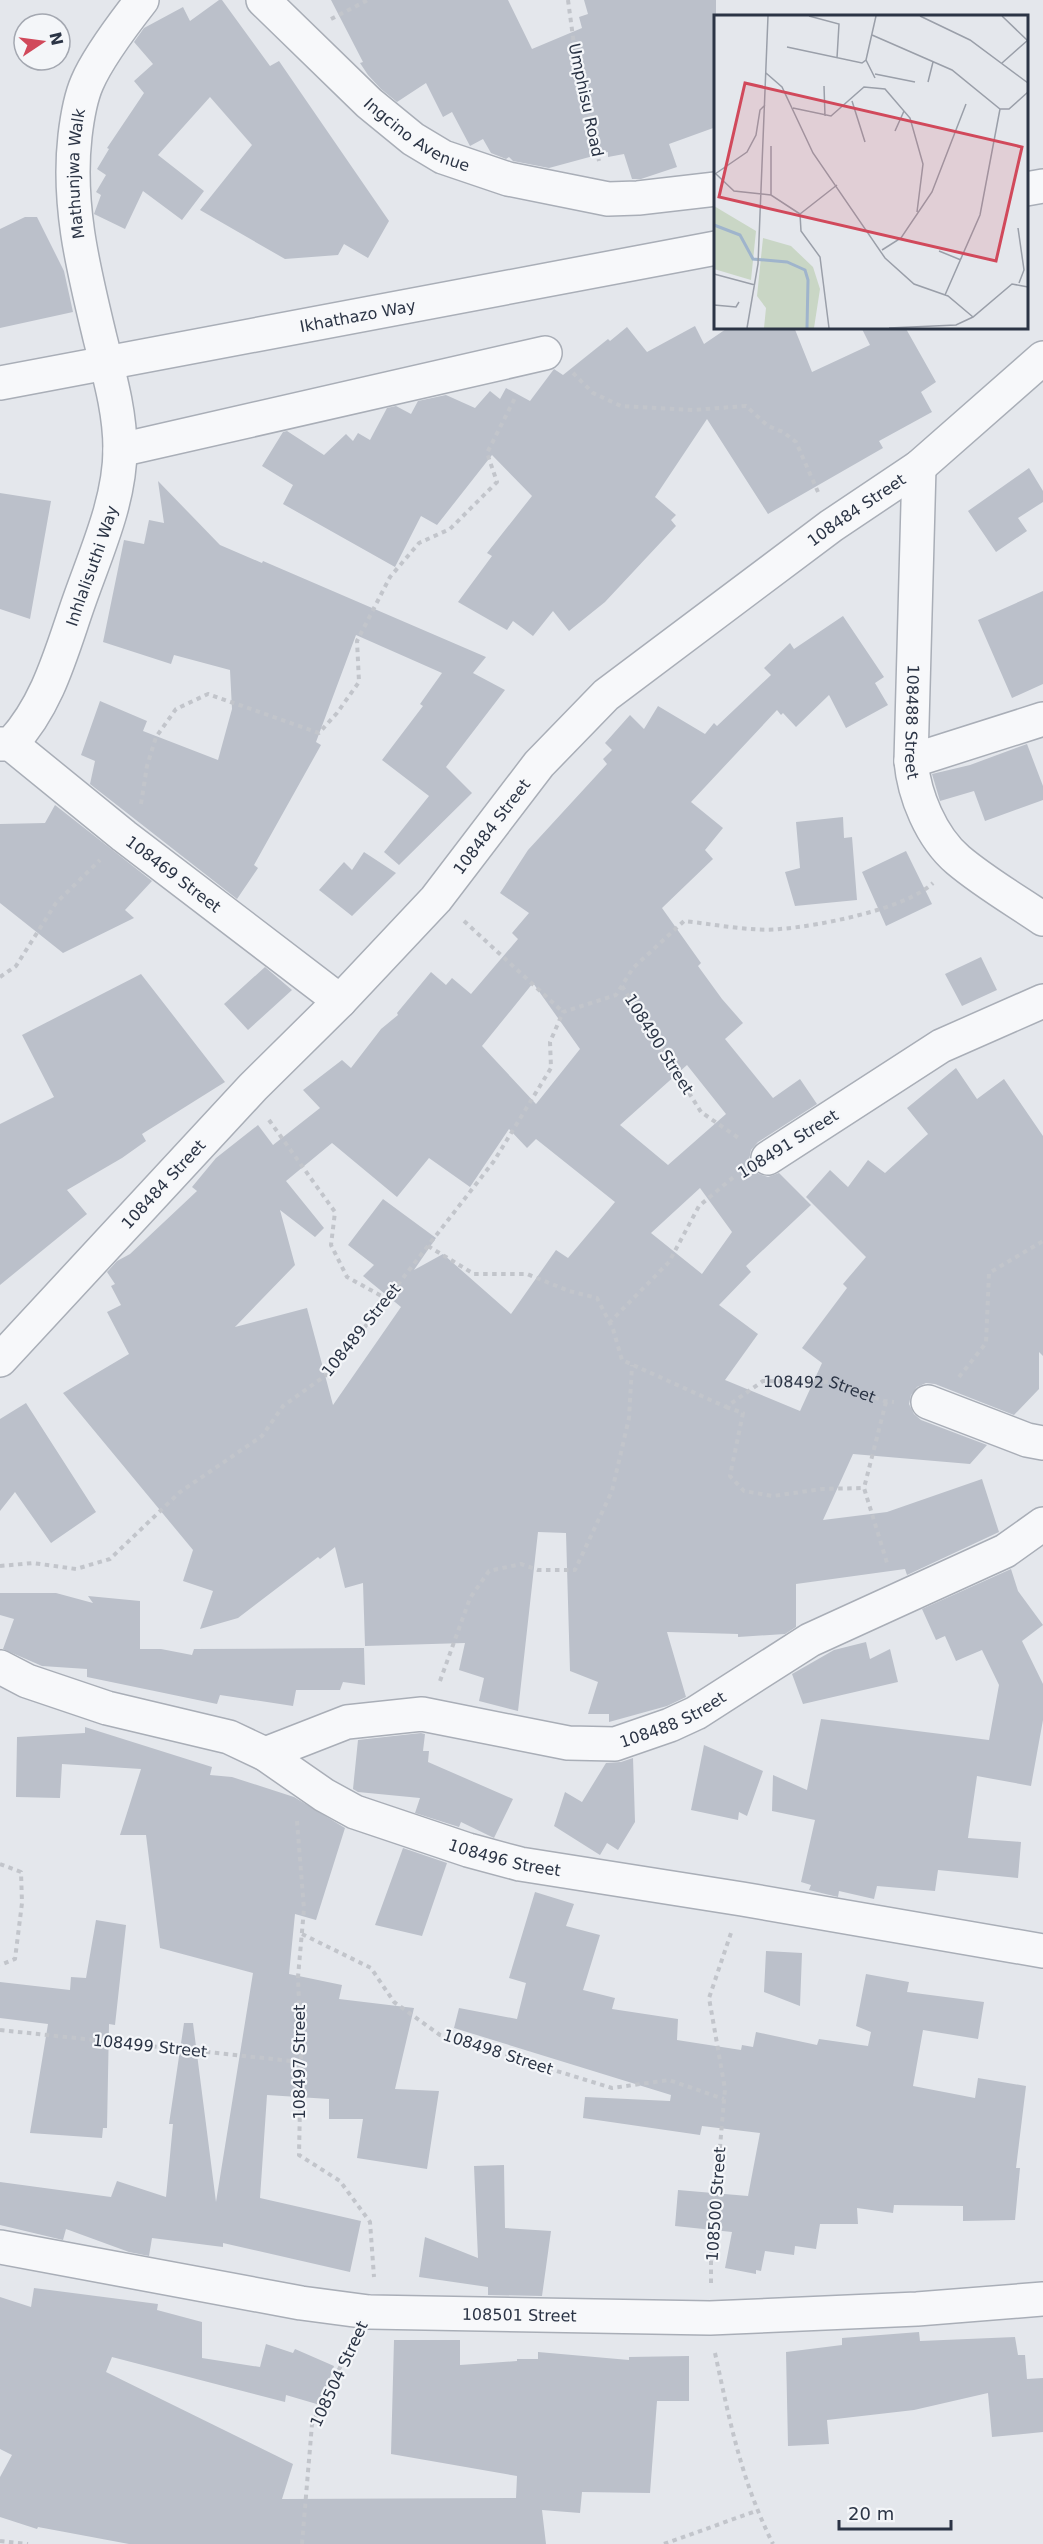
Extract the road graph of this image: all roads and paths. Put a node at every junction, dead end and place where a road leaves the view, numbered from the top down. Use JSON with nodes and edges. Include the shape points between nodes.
{"nodes":[{"id":1,"x":142,"y":0,"type":"edge"},
{"id":2,"x":263,"y":0,"type":"edge"},
{"id":3,"x":568,"y":0,"type":"edge"},
{"id":4,"x":1043,"y":186,"type":"edge"},
{"id":5,"x":714,"y":189,"type":"edge"},
{"id":6,"x":1028,"y":189,"type":"edge"},
{"id":7,"x":608,"y":198,"type":"junction"},
{"id":8,"x":714,"y":248,"type":"edge"},
{"id":9,"x":541,"y":354,"type":"junction"},
{"id":10,"x":1043,"y":358,"type":"edge"},
{"id":11,"x":106,"y":362,"type":"junction"},
{"id":12,"x":0,"y":383,"type":"edge"},
{"id":13,"x":120,"y":450,"type":"junction"},
{"id":14,"x":919,"y":467,"type":"junction"},
{"id":15,"x":831,"y":526,"type":"junction"},
{"id":16,"x":1043,"y":719,"type":"edge"},
{"id":17,"x":6,"y":744,"type":"edge"},
{"id":18,"x":911,"y":761,"type":"junction"},
{"id":19,"x":124,"y":836,"type":"junction"},
{"id":20,"x":957,"y":860,"type":"junction"},
{"id":21,"x":436,"y":900,"type":"junction"},
{"id":22,"x":1043,"y":919,"type":"edge"},
{"id":23,"x":0,"y":977,"type":"edge"},
{"id":24,"x":622,"y":985,"type":"junction"},
{"id":25,"x":340,"y":1001,"type":"junction"},
{"id":26,"x":1043,"y":1002,"type":"edge"},
{"id":27,"x":563,"y":1012,"type":"junction"},
{"id":28,"x":253,"y":1087,"type":"junction"},
{"id":29,"x":768,"y":1158,"type":"junction"},
{"id":30,"x":1043,"y":1241,"type":"edge"},
{"id":31,"x":428,"y":1246,"type":"junction"},
{"id":32,"x":387,"y":1299,"type":"junction"},
{"id":33,"x":609,"y":1323,"type":"junction"},
{"id":34,"x":0,"y":1360,"type":"edge"},
{"id":35,"x":632,"y":1365,"type":"junction"},
{"id":36,"x":928,"y":1402,"type":"joint"},
{"id":37,"x":726,"y":1407,"type":"junction"},
{"id":38,"x":1043,"y":1443,"type":"edge"},
{"id":39,"x":864,"y":1488,"type":"junction"},
{"id":40,"x":1043,"y":1524,"type":"edge"},
{"id":41,"x":0,"y":1566,"type":"edge"},
{"id":42,"x":900,"y":1600,"type":"junction"},
{"id":43,"x":0,"y":1666,"type":"edge"},
{"id":44,"x":422,"y":1714,"type":"junction"},
{"id":45,"x":265,"y":1754,"type":"junction"},
{"id":46,"x":298,"y":1778,"type":"junction"},
{"id":47,"x":0,"y":1864,"type":"edge"},
{"id":48,"x":742,"y":1899,"type":"junction"},
{"id":49,"x":302,"y":1934,"type":"junction"},
{"id":50,"x":1043,"y":1951,"type":"edge"},
{"id":51,"x":0,"y":1965,"type":"edge"},
{"id":52,"x":0,"y":2030,"type":"edge"},
{"id":53,"x":301,"y":2062,"type":"junction"},
{"id":54,"x":724,"y":2099,"type":"junction"},
{"id":55,"x":0,"y":2247,"type":"edge"},
{"id":56,"x":1043,"y":2299,"type":"edge"},
{"id":57,"x":369,"y":2312,"type":"junction"},
{"id":58,"x":710,"y":2318,"type":"junction"},
{"id":59,"x":756,"y":2511,"type":"junction"},
{"id":60,"x":0,"y":2541,"type":"edge"},
{"id":61,"x":28,"y":2544,"type":"edge"},
{"id":62,"x":302,"y":2544,"type":"edge"},
{"id":63,"x":664,"y":2544,"type":"edge"},
{"id":64,"x":773,"y":2544,"type":"edge"}],
"edges":[{"from":1,"to":11,"type":"street","name":"Mathunjwa Walk","via":[[87,84],[72,161],[77,242]]},
{"from":2,"to":7,"type":"street","name":"Ingcino Avenue","via":[[369,103],[413,139],[443,157],[508,179]]},
{"from":3,"to":7,"type":"path","name":"Umphisu Road","via":[[575,52]]},
{"from":4,"to":6,"type":"street"},
{"from":5,"to":7,"type":"street","name":"Ingcino Avenue"},
{"from":8,"to":11,"type":"street","name":"Ikhathazo Way"},
{"from":9,"to":13,"type":"street"},
{"from":9,"to":15,"type":"path","via":[[557,357],[593,393],[621,405],[693,410],[746,406],[768,426],[796,442]]},
{"from":9,"to":19,"type":"path","via":[[487,453],[497,482],[450,529],[419,543],[390,577],[357,641],[359,682],[337,713],[319,733],[208,694],[176,709],[156,738],[141,808]]},
{"from":10,"to":14,"type":"street","name":"108484 Street"},
{"from":11,"to":12,"type":"street","name":"Ikhathazo Way"},
{"from":11,"to":13,"type":"street","name":"Inhlalisuthi Way","via":[[118,413]]},
{"from":13,"to":17,"type":"street","name":"Inhlalisuthi Way","via":[[110,512],[61,654],[30,721]]},
{"from":14,"to":15,"type":"street","name":"108484 Street"},
{"from":14,"to":18,"type":"street","name":"108488 Street"},
{"from":15,"to":21,"type":"street","name":"108484 Street","via":[[606,695],[538,764]]},
{"from":16,"to":18,"type":"street"},
{"from":17,"to":19,"type":"street","name":"108469 Street"},
{"from":18,"to":20,"type":"street","name":"108488 Street","via":[[915,787],[925,812]]},
{"from":19,"to":23,"type":"path","via":[[56,903],[16,966]]},
{"from":19,"to":25,"type":"street","name":"108469 Street"},
{"from":20,"to":22,"type":"street","name":"108488 Street"},
{"from":20,"to":24,"type":"path","name":"108490 Street","via":[[924,892],[859,916],[779,930],[684,921],[633,968]]},
{"from":21,"to":25,"type":"street","name":"108484 Street"},
{"from":21,"to":27,"type":"path","via":[[469,925]]},
{"from":24,"to":27,"type":"path","via":[[616,995]]},
{"from":24,"to":29,"type":"path","name":"108490 Street","via":[[701,1112]]},
{"from":25,"to":28,"type":"street","name":"108484 Street"},
{"from":26,"to":29,"type":"street","name":"108491 Street","via":[[941,1046]]},
{"from":27,"to":31,"type":"path","name":"108489 Street","via":[[550,1042],[551,1068],[494,1161]]},
{"from":28,"to":32,"type":"path","via":[[272,1126],[335,1212],[331,1245],[347,1277]]},
{"from":28,"to":34,"type":"street","name":"108484 Street"},
{"from":29,"to":33,"type":"path","name":"108491 Street","via":[[750,1163],[699,1206],[669,1262]]},
{"from":30,"to":36,"type":"path","via":[[989,1273],[986,1343],[955,1382]]},
{"from":31,"to":32,"type":"path","name":"108489 Street"},
{"from":31,"to":33,"type":"path","via":[[474,1274],[527,1274],[597,1298]]},
{"from":32,"to":41,"type":"path","name":"108489 Street","via":[[329,1373],[283,1406],[262,1436],[180,1492],[111,1559],[76,1569],[33,1563]]},
{"from":33,"to":35,"type":"path","via":[[622,1360]]},
{"from":35,"to":37,"type":"path"},
{"from":35,"to":44,"type":"path","via":[[629,1418],[612,1491],[575,1570],[538,1570],[521,1564],[489,1571],[470,1598],[443,1675]]},
{"from":36,"to":38,"type":"street"},
{"from":37,"to":39,"type":"path","via":[[743,1413],[730,1476],[744,1491],[773,1496]]},
{"from":37,"to":39,"type":"path","name":"108492 Street","via":[[763,1381],[834,1382],[886,1402]]},
{"from":39,"to":42,"type":"path"},
{"from":40,"to":42,"type":"street","name":"108488 Street","via":[[1005,1551]]},
{"from":42,"to":44,"type":"street","name":"108488 Street","via":[[810,1640],[696,1713],[615,1744],[568,1743]]},
{"from":43,"to":45,"type":"street","name":"108496 Street","via":[[27,1680],[107,1708],[229,1737]]},
{"from":44,"to":45,"type":"street","name":"108488 Street","via":[[347,1722]]},
{"from":45,"to":46,"type":"street","name":"108496 Street"},
{"from":46,"to":48,"type":"street","name":"108496 Street","via":[[355,1812],[468,1850],[520,1864]]},
{"from":46,"to":49,"type":"path","name":"108497 Street"},
{"from":47,"to":51,"type":"path","via":[[21,1872],[22,1903],[15,1959]]},
{"from":48,"to":50,"type":"street","name":"108496 Street"},
{"from":48,"to":54,"type":"path","name":"108500 Street","via":[[709,1998]]},
{"from":49,"to":53,"type":"path","name":"108497 Street","via":[[298,1977]]},
{"from":49,"to":54,"type":"path","name":"108498 Street","via":[[372,1968],[394,2002],[440,2035],[612,2088],[669,2080]]},
{"from":52,"to":53,"type":"path","name":"108499 Street"},
{"from":53,"to":57,"type":"path","name":"108497 Street","via":[[298,2155],[340,2181],[370,2222],[375,2298]]},
{"from":54,"to":58,"type":"path","name":"108500 Street","via":[[711,2250]]},
{"from":55,"to":57,"type":"street","name":"108501 Street"},
{"from":56,"to":58,"type":"street","name":"108501 Street"},
{"from":57,"to":58,"type":"street","name":"108501 Street"},
{"from":57,"to":62,"type":"path","name":"108504 Street","via":[[312,2424]]},
{"from":58,"to":59,"type":"path","name":"108500 Street","via":[[740,2464]]},
{"from":59,"to":63,"type":"path"},
{"from":59,"to":64,"type":"path","name":"108500 Street"},
{"from":60,"to":61,"type":"path"}]}
